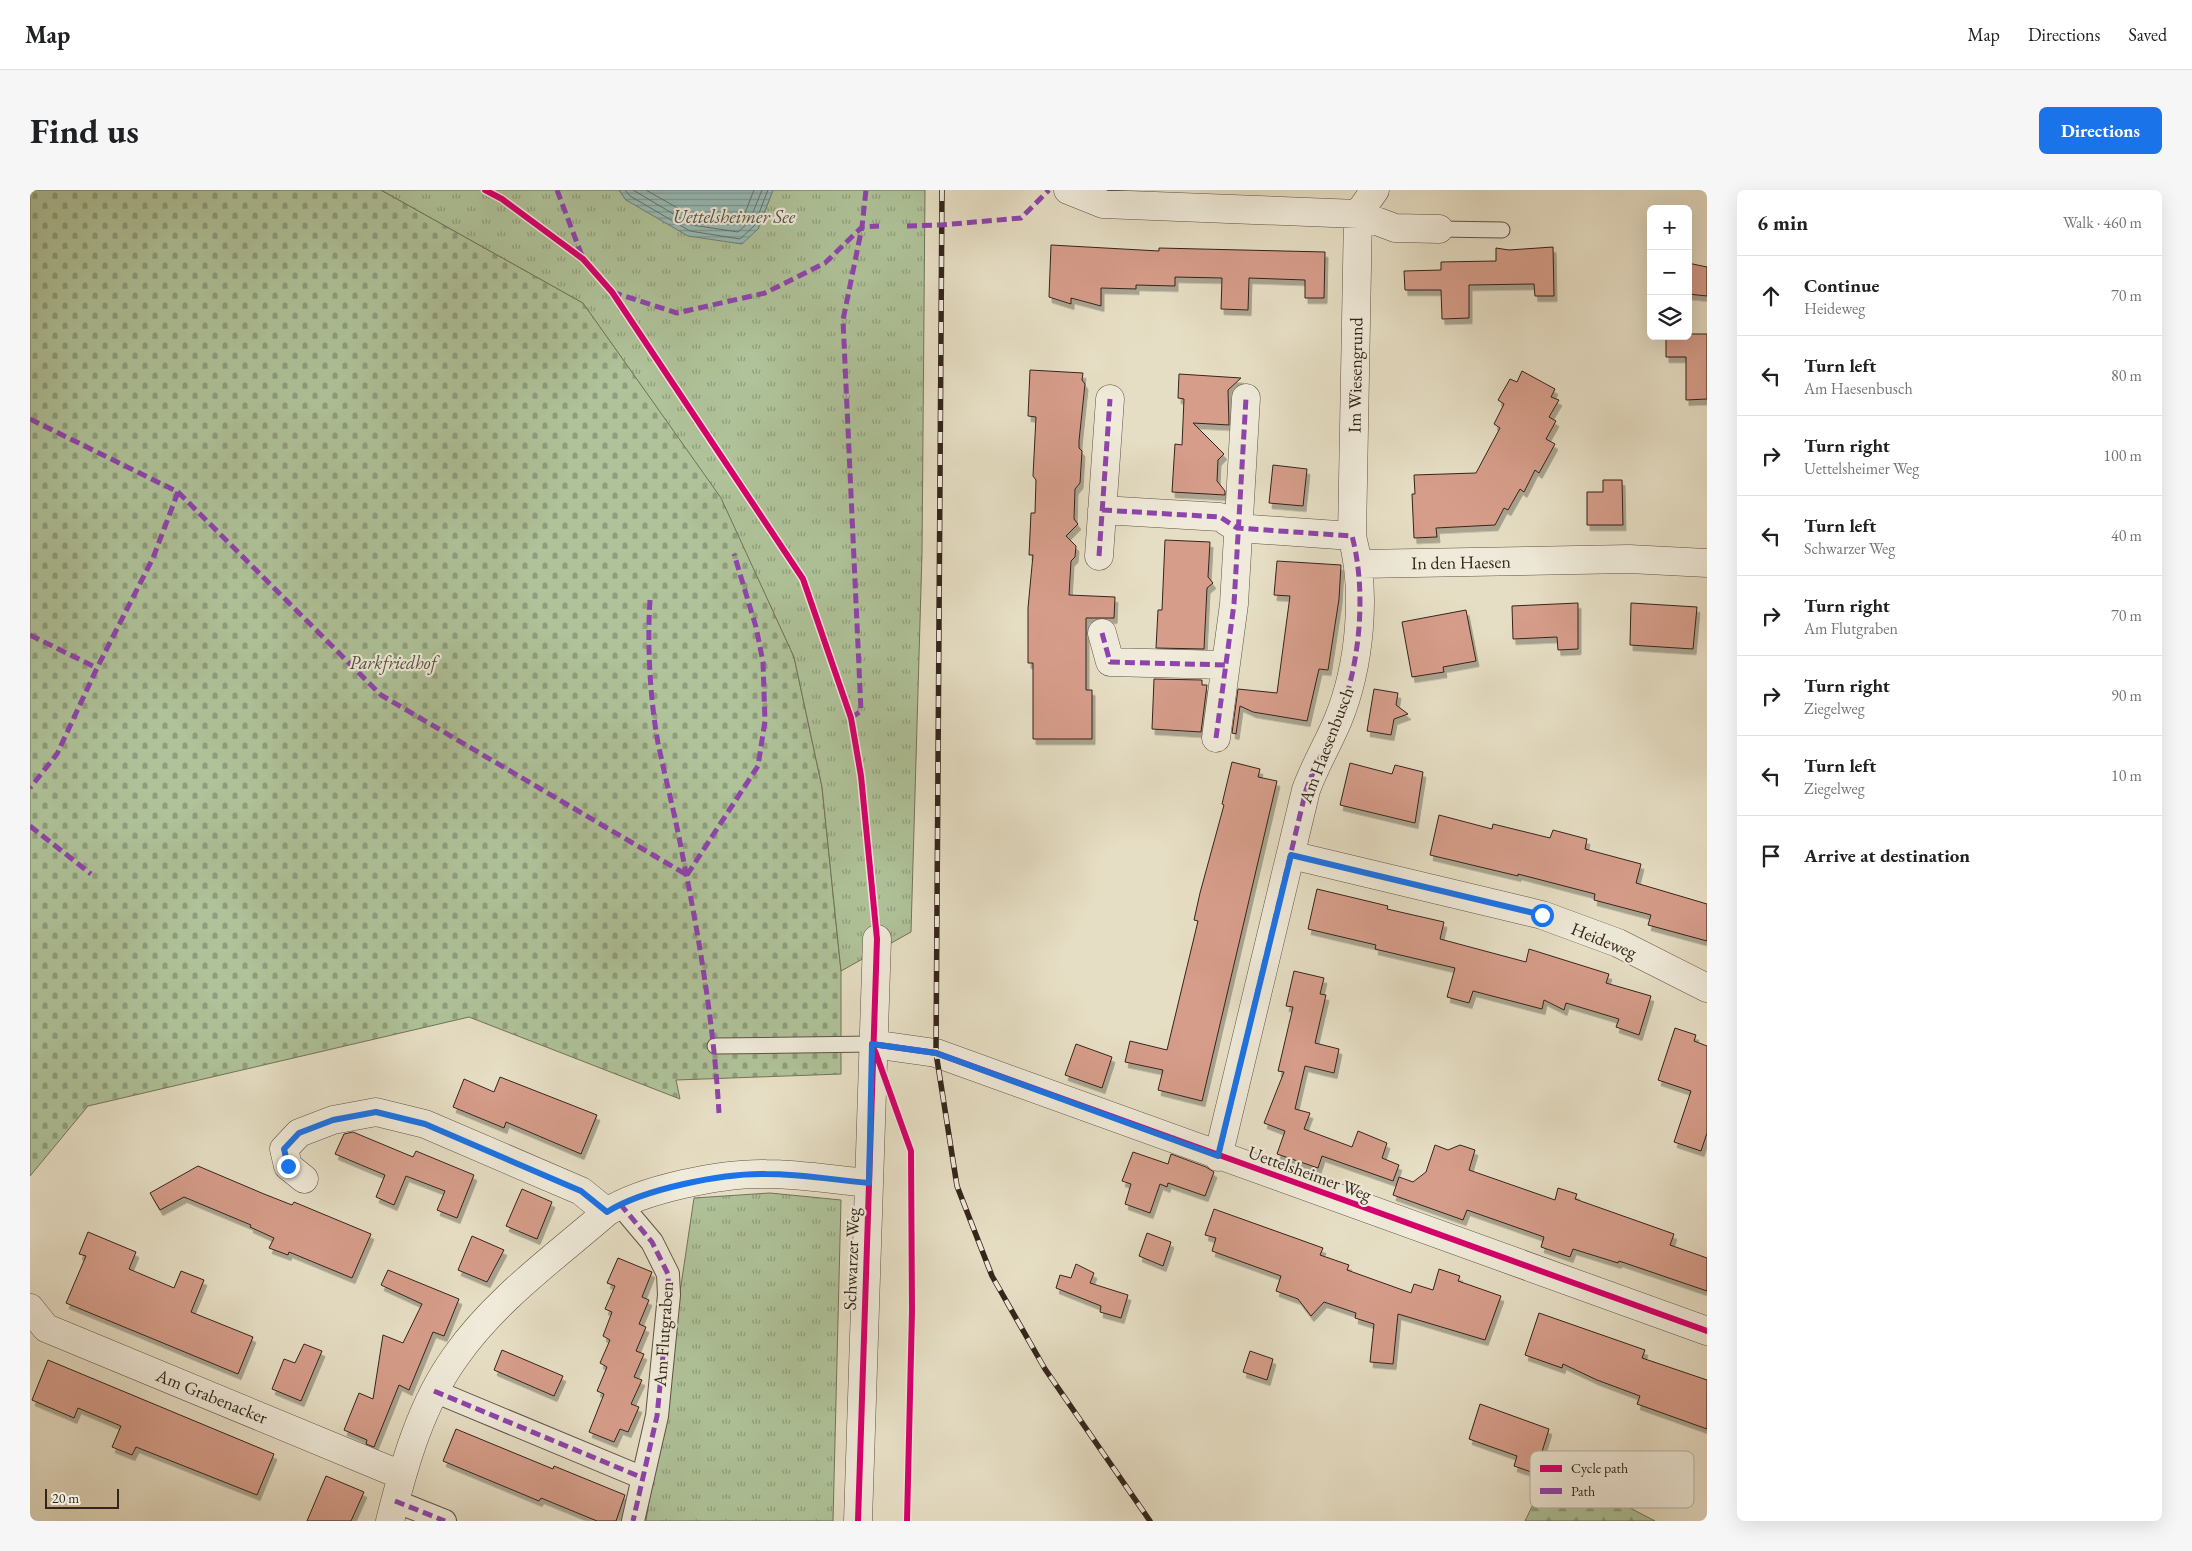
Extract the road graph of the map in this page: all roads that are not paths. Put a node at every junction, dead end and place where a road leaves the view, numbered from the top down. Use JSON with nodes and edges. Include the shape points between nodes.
{"nodes":[{"id":1,"x":1068,"y":190,"type":"edge"},
{"id":2,"x":1375,"y":190,"type":"edge"},
{"id":3,"x":1358,"y":214,"type":"junction"},
{"id":4,"x":1439,"y":229,"type":"joint"},
{"id":5,"x":1502,"y":230,"type":"dead end"},
{"id":6,"x":1246,"y":398,"type":"dead end"},
{"id":7,"x":1110,"y":399,"type":"dead end"},
{"id":8,"x":1102,"y":510,"type":"junction"},
{"id":9,"x":1237,"y":528,"type":"junction"},
{"id":10,"x":1352,"y":536,"type":"junction"},
{"id":11,"x":1099,"y":556,"type":"dead end"},
{"id":12,"x":1707,"y":563,"type":"edge"},
{"id":13,"x":1360,"y":564,"type":"junction"},
{"id":14,"x":1102,"y":633,"type":"dead end"},
{"id":15,"x":1225,"y":665,"type":"junction"},
{"id":16,"x":1216,"y":738,"type":"dead end"},
{"id":17,"x":1291,"y":855,"type":"junction"},
{"id":18,"x":877,"y":939,"type":"dead end"},
{"id":19,"x":1707,"y":988,"type":"edge"},
{"id":20,"x":872,"y":1044,"type":"junction"},
{"id":21,"x":715,"y":1046,"type":"dead end"},
{"id":22,"x":1218,"y":1156,"type":"junction"},
{"id":23,"x":304,"y":1179,"type":"dead end"},
{"id":24,"x":869,"y":1183,"type":"junction"},
{"id":25,"x":614,"y":1208,"type":"junction"},
{"id":26,"x":30,"y":1308,"type":"edge"},
{"id":27,"x":1707,"y":1331,"type":"edge"},
{"id":28,"x":434,"y":1391,"type":"junction"},
{"id":29,"x":401,"y":1475,"type":"junction"},
{"id":30,"x":643,"y":1478,"type":"junction"},
{"id":31,"x":392,"y":1511,"type":"edge"},
{"id":32,"x":445,"y":1521,"type":"edge"},
{"id":33,"x":633,"y":1521,"type":"edge"},
{"id":34,"x":858,"y":1521,"type":"edge"}],
"edges":[{"from":1,"to":3,"type":"street","via":[[1103,204]]},
{"from":2,"to":3,"type":"street"},
{"from":3,"to":4,"type":"street","via":[[1395,228]]},
{"from":3,"to":10,"type":"street","name":"Im Wiesengrund"},
{"from":4,"to":5,"type":"lane"},
{"from":6,"to":9,"type":"street"},
{"from":7,"to":8,"type":"street"},
{"from":8,"to":9,"type":"street","via":[[1220,517]]},
{"from":8,"to":11,"type":"street"},
{"from":9,"to":10,"type":"street"},
{"from":9,"to":15,"type":"street","via":[[1234,604]]},
{"from":10,"to":13,"type":"street"},
{"from":12,"to":13,"type":"street","name":"In den Haesen","via":[[1629,559]]},
{"from":13,"to":17,"type":"street","name":"Am Haesenbusch","via":[[1358,640],[1351,681],[1338,720],[1313,769]]},
{"from":14,"to":15,"type":"street","via":[[1110,662]]},
{"from":15,"to":16,"type":"street"},
{"from":17,"to":19,"type":"street","name":"Heideweg","via":[[1542,915],[1618,943]]},
{"from":17,"to":22,"type":"street","name":"Am Haesenbusch"},
{"from":18,"to":20,"type":"street","name":"Schwarzer Weg"},
{"from":20,"to":21,"type":"lane"},
{"from":20,"to":22,"type":"street","name":"Uettelsheimer Weg","via":[[936,1053]]},
{"from":20,"to":24,"type":"street","name":"Schwarzer Weg"},
{"from":22,"to":27,"type":"street","name":"Uettelsheimer Weg"},
{"from":23,"to":25,"type":"street","via":[[288,1166],[284,1149],[299,1133],[333,1120],[376,1112],[425,1124]]},
{"from":24,"to":25,"type":"street","via":[[765,1174],[688,1182]]},
{"from":24,"to":34,"type":"street","name":"Schwarzer Weg"},
{"from":25,"to":28,"type":"street","via":[[492,1312],[456,1356]]},
{"from":25,"to":30,"type":"street","name":"Am Flutgraben","via":[[652,1242],[668,1274],[669,1295],[657,1416]]},
{"from":26,"to":29,"type":"street","name":"Am Grabenacker","via":[[46,1328]]},
{"from":28,"to":29,"type":"street"},
{"from":28,"to":30,"type":"street"},
{"from":29,"to":31,"type":"street"},
{"from":30,"to":33,"type":"street","name":"Am Flutgraben"},
{"from":31,"to":32,"type":"street"}]}
